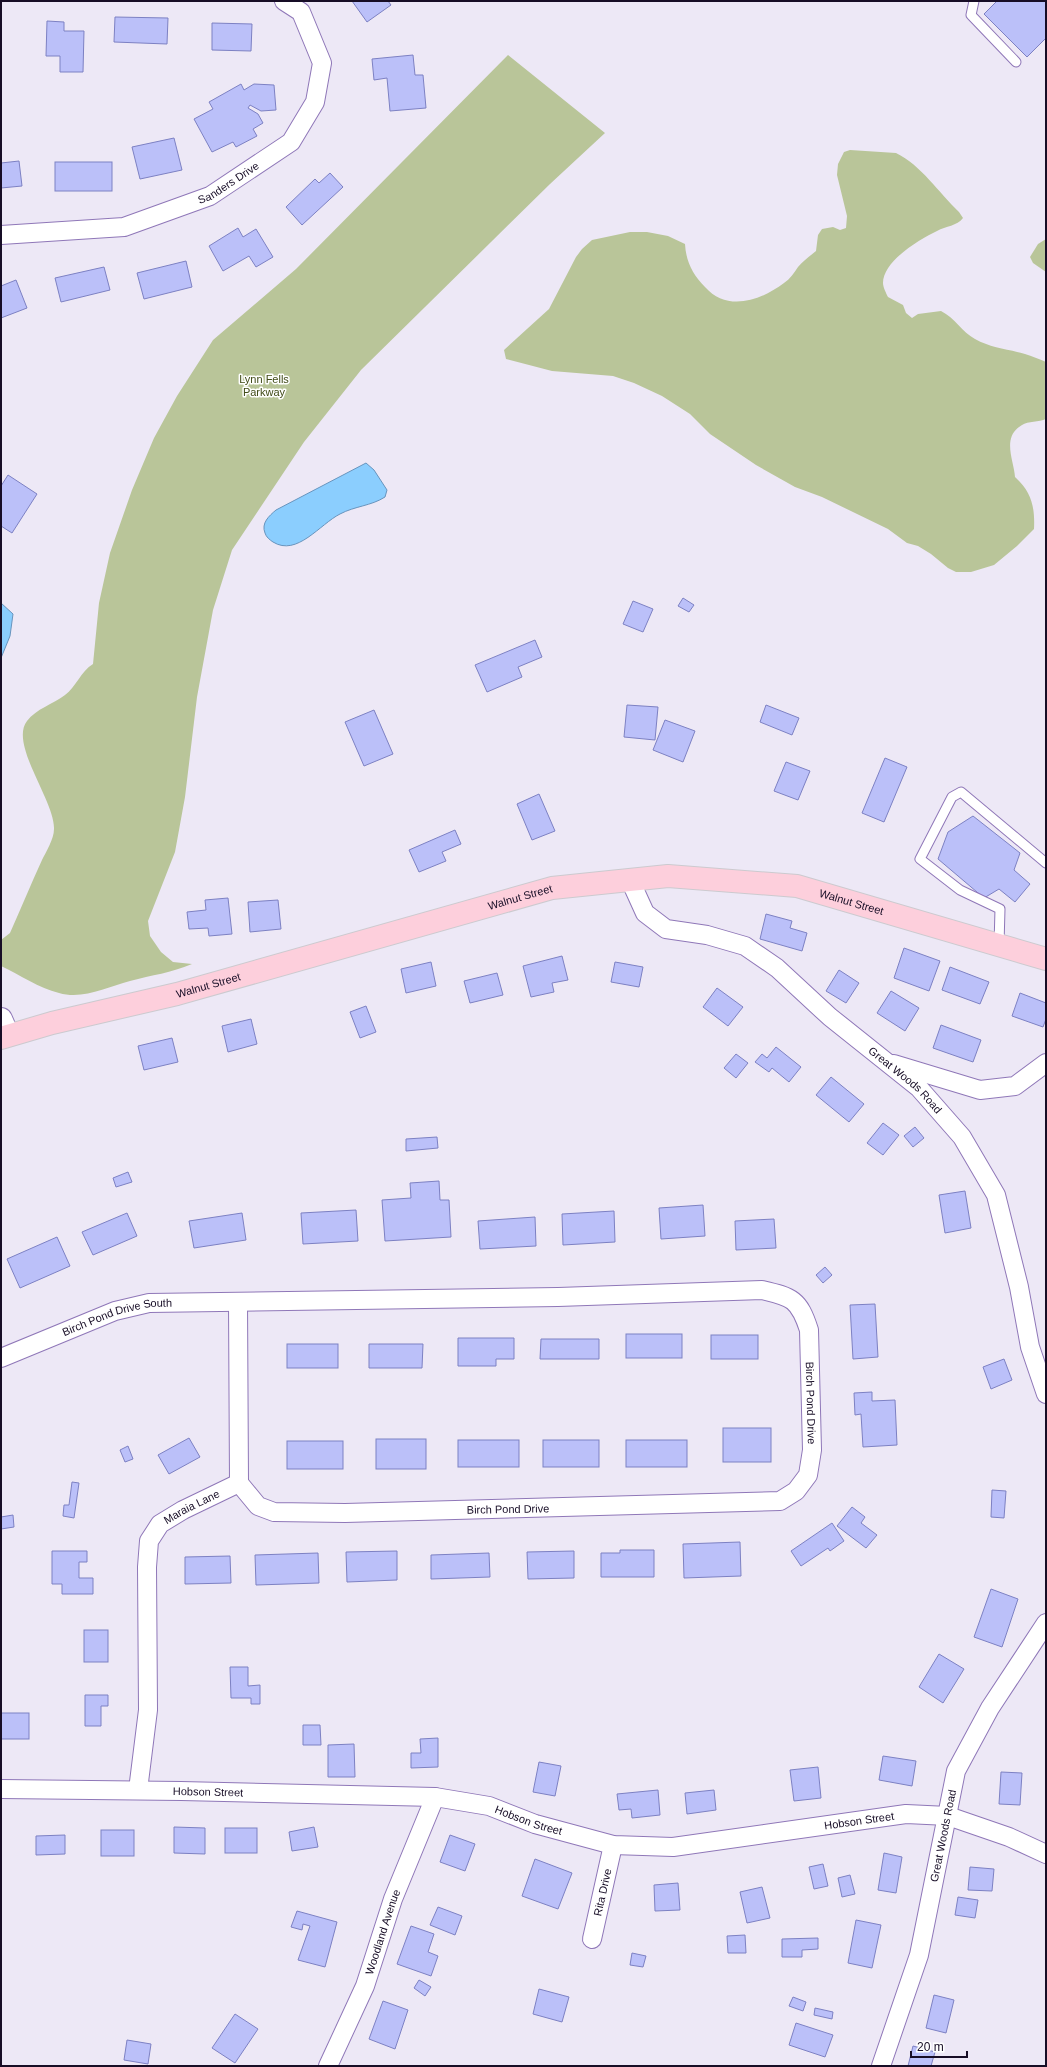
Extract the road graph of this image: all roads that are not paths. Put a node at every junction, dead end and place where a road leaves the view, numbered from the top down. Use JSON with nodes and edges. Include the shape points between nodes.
{"nodes":[{"id":1,"x":284,"y":1,"type":"edge"},
{"id":2,"x":974,"y":1,"type":"edge"},
{"id":3,"x":1016,"y":62,"type":"dead end"},
{"id":4,"x":1,"y":235,"type":"edge"},
{"id":5,"x":1046,"y":863,"type":"edge"},
{"id":6,"x":630,"y":880,"type":"junction"},
{"id":7,"x":999,"y":944,"type":"junction"},
{"id":8,"x":1046,"y":959,"type":"edge"},
{"id":9,"x":3,"y":1031,"type":"edge"},
{"id":10,"x":886,"y":1062,"type":"junction"},
{"id":11,"x":1046,"y":1063,"type":"edge"},
{"id":12,"x":238,"y":1302,"type":"junction"},
{"id":13,"x":1,"y":1358,"type":"edge"},
{"id":14,"x":1046,"y":1394,"type":"edge"},
{"id":15,"x":239,"y":1483,"type":"junction"},
{"id":16,"x":1046,"y":1623,"type":"edge"},
{"id":17,"x":1,"y":1790,"type":"edge"},
{"id":18,"x":138,"y":1790,"type":"junction"},
{"id":19,"x":435,"y":1797,"type":"junction"},
{"id":20,"x":948,"y":1816,"type":"junction"},
{"id":21,"x":613,"y":1845,"type":"junction"},
{"id":22,"x":1046,"y":1854,"type":"edge"},
{"id":23,"x":592,"y":1939,"type":"dead end"},
{"id":24,"x":328,"y":2066,"type":"edge"},
{"id":25,"x":881,"y":2066,"type":"edge"}],
"edges":[{"from":1,"to":4,"type":"street","name":"Sanders Drive","via":[[301,12],[322,63],[315,102],[291,142],[210,196],[124,227]]},
{"from":2,"to":3,"type":"lane","via":[[971,15]]},
{"from":5,"to":7,"type":"lane","via":[[961,792],[952,797],[920,859],[960,890],[1000,909]]},
{"from":6,"to":7,"type":"main road","name":"Walnut Street","via":[[668,876],[797,886]]},
{"from":6,"to":9,"type":"main road","name":"Walnut Street","via":[[552,888],[176,994],[52,1023]]},
{"from":6,"to":10,"type":"street","name":"Great Woods Road","via":[[645,913],[666,929],[707,934],[745,946],[777,968],[830,1017]]},
{"from":7,"to":8,"type":"main road","name":"Walnut Street"},
{"from":10,"to":11,"type":"street","via":[[980,1090],[1015,1086]]},
{"from":10,"to":14,"type":"street","name":"Great Woods Road","via":[[919,1088],[962,1137],[996,1195],[1030,1347]]},
{"from":12,"to":13,"type":"street","name":"Birch Pond Drive South","via":[[149,1303],[115,1312]]},
{"from":12,"to":15,"type":"street"},
{"from":12,"to":15,"type":"street","name":"Birch Pond Drive","via":[[550,1297],[762,1290],[787,1296],[803,1311],[809,1330],[812,1450],[808,1475],[796,1491],[780,1501],[345,1513],[274,1512],[258,1506]]},
{"from":15,"to":18,"type":"street","name":"Maraia Lane","via":[[160,1524],[149,1541],[148,1710]]},
{"from":16,"to":20,"type":"street","name":"Great Woods Road","via":[[990,1708],[956,1771]]},
{"from":17,"to":18,"type":"street","name":"Hobson Street"},
{"from":18,"to":19,"type":"street","name":"Hobson Street"},
{"from":19,"to":21,"type":"street","name":"Hobson Street","via":[[489,1806],[535,1824]]},
{"from":19,"to":24,"type":"street","name":"Woodland Avenue","via":[[393,1899],[365,1986]]},
{"from":20,"to":21,"type":"street","name":"Hobson Street","via":[[906,1814],[673,1847]]},
{"from":20,"to":22,"type":"street","name":"Hobson Street","via":[[1009,1837]]},
{"from":20,"to":25,"type":"street","name":"Great Woods Road","via":[[919,1955]]},
{"from":21,"to":23,"type":"street","name":"Rita Drive"}]}
